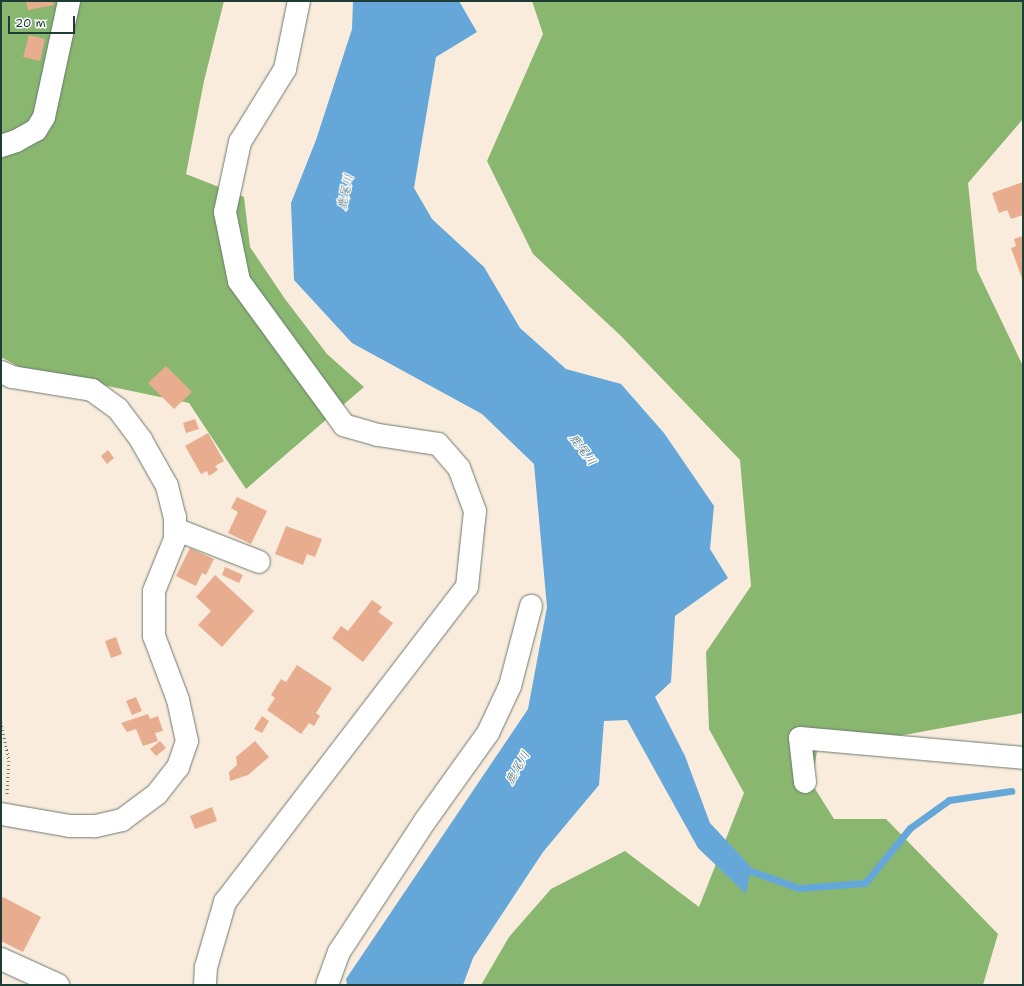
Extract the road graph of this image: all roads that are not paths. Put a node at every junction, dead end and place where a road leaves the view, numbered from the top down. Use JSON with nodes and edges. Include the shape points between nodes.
{"nodes":[{"id":1,"x":69,"y":1,"type":"edge"},
{"id":2,"x":299,"y":1,"type":"edge"},
{"id":3,"x":1,"y":146,"type":"edge"},
{"id":4,"x":1,"y":372,"type":"edge"},
{"id":5,"x":175,"y":529,"type":"junction"},
{"id":6,"x":259,"y":562,"type":"dead end"},
{"id":7,"x":531,"y":606,"type":"dead end"},
{"id":8,"x":1023,"y":758,"type":"edge"},
{"id":9,"x":805,"y":782,"type":"dead end"},
{"id":10,"x":4,"y":814,"type":"edge"},
{"id":11,"x":1,"y":959,"type":"edge"},
{"id":12,"x":58,"y":985,"type":"edge"},
{"id":13,"x":205,"y":985,"type":"edge"},
{"id":14,"x":327,"y":985,"type":"edge"}],
"edges":[{"from":1,"to":3,"type":"street","via":[[44,117],[36,130]]},
{"from":2,"to":13,"type":"street","via":[[285,69],[240,142],[238,150],[225,212],[239,281],[344,425],[378,435],[438,444],[459,468],[475,511],[466,587],[225,902],[206,967]]},
{"from":4,"to":5,"type":"street","via":[[12,377],[38,379],[92,390],[118,409],[141,440],[167,486]]},
{"from":5,"to":6,"type":"street"},
{"from":5,"to":10,"type":"street","via":[[175,539],[154,591],[153,612],[154,636],[178,700],[187,741],[178,767],[157,794],[122,820],[96,826],[70,826]]},
{"from":7,"to":14,"type":"street","via":[[510,686],[488,733],[425,821],[339,952]]},
{"from":8,"to":9,"type":"street","via":[[800,738]]},
{"from":11,"to":12,"type":"street"}]}
